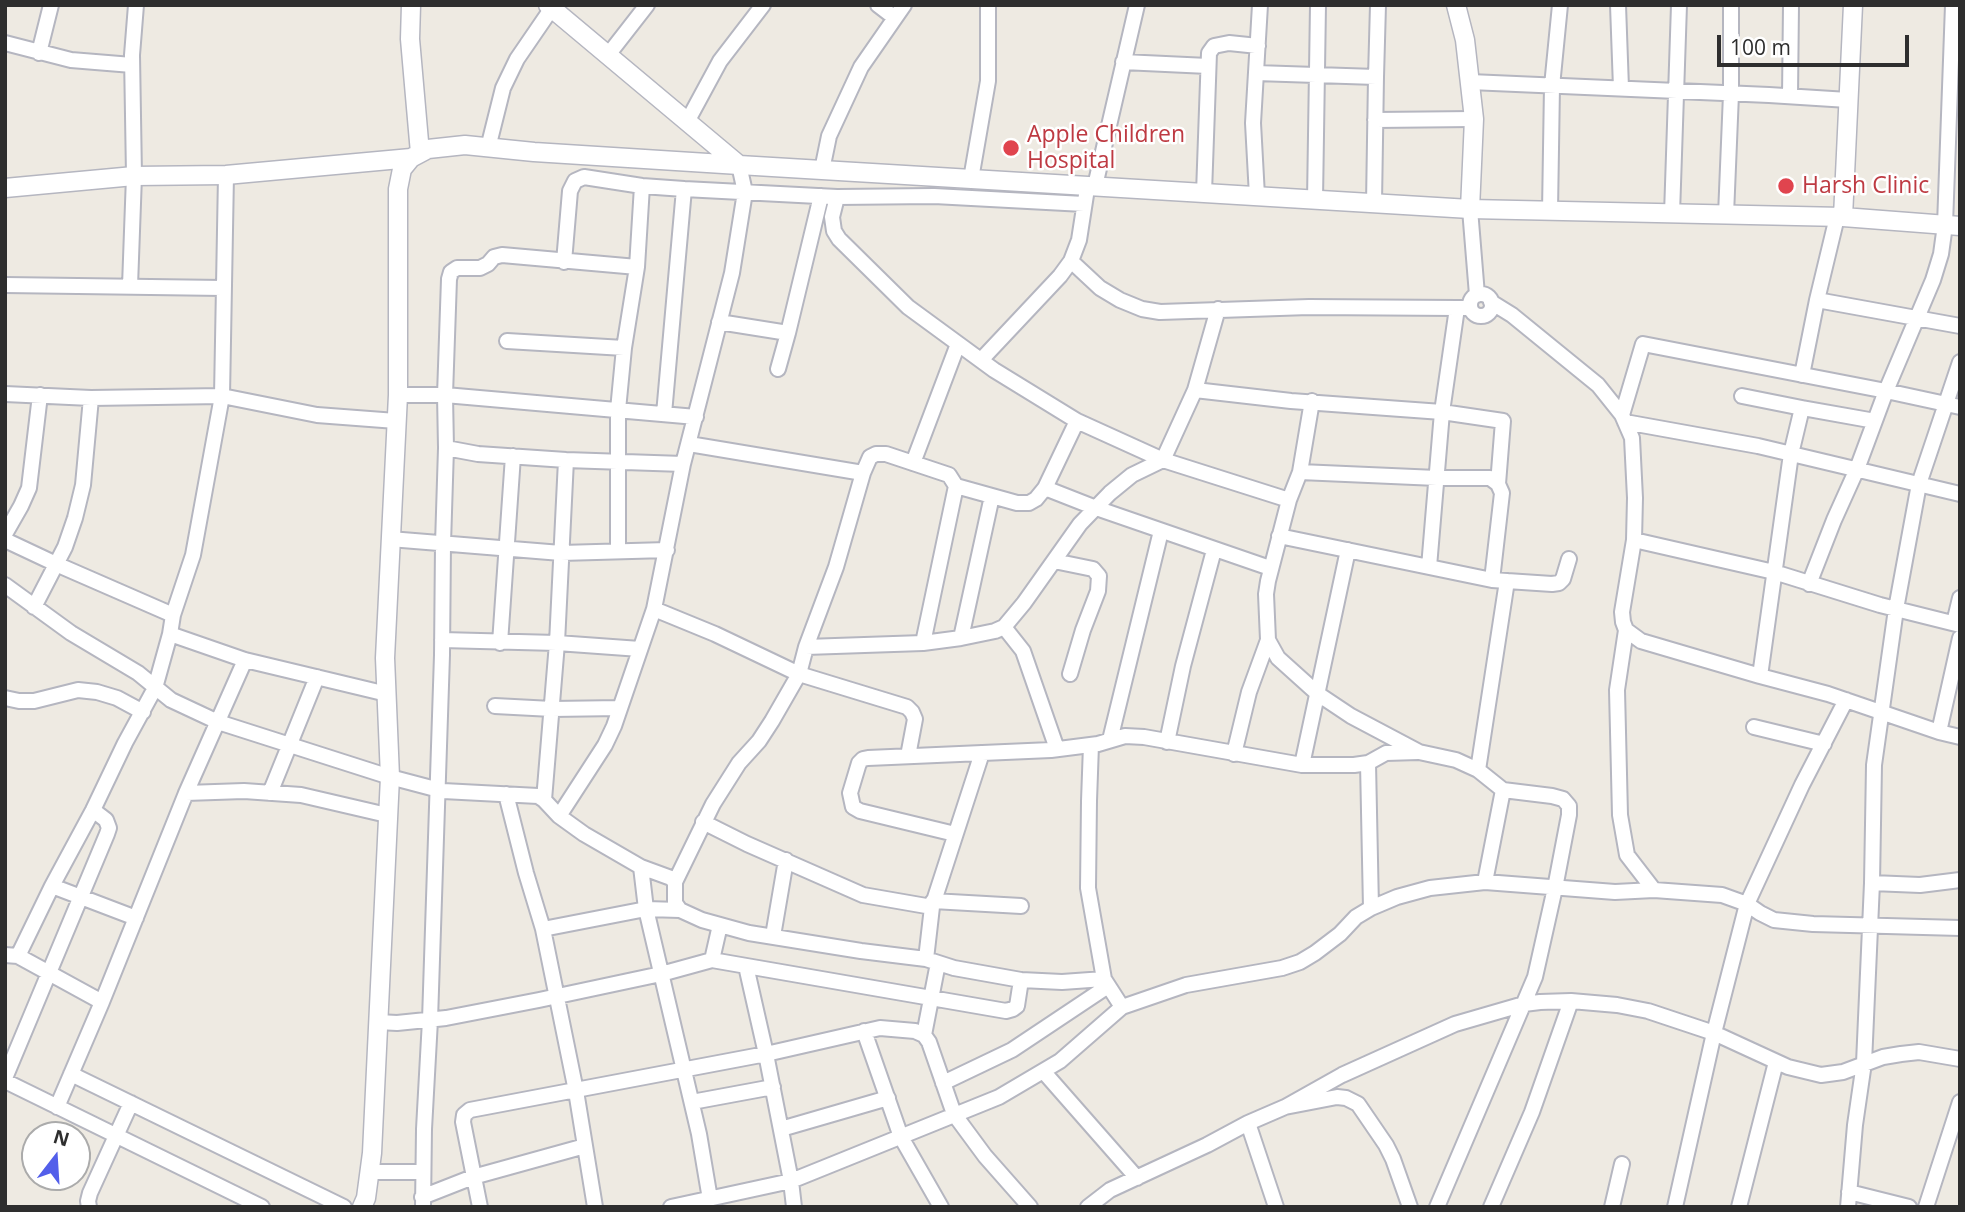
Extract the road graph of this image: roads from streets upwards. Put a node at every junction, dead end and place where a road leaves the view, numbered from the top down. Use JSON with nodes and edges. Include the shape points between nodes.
{"nodes":[{"id":1,"x":51,"y":5,"type":"edge"},
{"id":2,"x":136,"y":5,"type":"edge"},
{"id":3,"x":411,"y":5,"type":"edge"},
{"id":4,"x":647,"y":5,"type":"edge"},
{"id":5,"x":762,"y":5,"type":"edge"},
{"id":6,"x":878,"y":5,"type":"edge"},
{"id":7,"x":904,"y":5,"type":"edge"},
{"id":8,"x":988,"y":5,"type":"edge"},
{"id":9,"x":1137,"y":5,"type":"edge"},
{"id":10,"x":1260,"y":5,"type":"edge"},
{"id":11,"x":1318,"y":5,"type":"edge"},
{"id":12,"x":1378,"y":5,"type":"edge"},
{"id":13,"x":1560,"y":5,"type":"edge"},
{"id":14,"x":1618,"y":5,"type":"edge"},
{"id":15,"x":1679,"y":5,"type":"edge"},
{"id":16,"x":1731,"y":5,"type":"edge"},
{"id":17,"x":1791,"y":5,"type":"edge"},
{"id":18,"x":1853,"y":5,"type":"edge"},
{"id":19,"x":1953,"y":5,"type":"edge"},
{"id":20,"x":551,"y":6,"type":"edge"},
{"id":21,"x":1458,"y":6,"type":"edge"},
{"id":22,"x":895,"y":18,"type":"junction"},
{"id":23,"x":5,"y":43,"type":"edge"},
{"id":24,"x":1258,"y":46,"type":"junction"},
{"id":25,"x":39,"y":52,"type":"junction"},
{"id":26,"x":608,"y":55,"type":"junction"},
{"id":27,"x":1123,"y":62,"type":"junction"},
{"id":28,"x":132,"y":65,"type":"junction"},
{"id":29,"x":1208,"y":66,"type":"junction"},
{"id":30,"x":1256,"y":73,"type":"junction"},
{"id":31,"x":1317,"y":76,"type":"junction"},
{"id":32,"x":1376,"y":77,"type":"junction"},
{"id":33,"x":1470,"y":82,"type":"junction"},
{"id":34,"x":1552,"y":86,"type":"junction"},
{"id":35,"x":1621,"y":88,"type":"junction"},
{"id":36,"x":1675,"y":91,"type":"junction"},
{"id":37,"x":1731,"y":94,"type":"junction"},
{"id":38,"x":1790,"y":96,"type":"junction"},
{"id":39,"x":1848,"y":100,"type":"junction"},
{"id":40,"x":1474,"y":119,"type":"junction"},
{"id":41,"x":1375,"y":120,"type":"junction"},
{"id":42,"x":687,"y":122,"type":"junction"},
{"id":43,"x":1954,"y":126,"type":"edge"},
{"id":44,"x":488,"y":148,"type":"junction"},
{"id":45,"x":416,"y":156,"type":"junction"},
{"id":46,"x":739,"y":165,"type":"junction"},
{"id":47,"x":821,"y":170,"type":"junction"},
{"id":48,"x":226,"y":175,"type":"junction"},
{"id":49,"x":134,"y":176,"type":"junction"},
{"id":50,"x":971,"y":179,"type":"junction"},
{"id":51,"x":642,"y":186,"type":"junction"},
{"id":52,"x":1091,"y":186,"type":"junction"},
{"id":53,"x":5,"y":188,"type":"edge"},
{"id":54,"x":684,"y":189,"type":"junction"},
{"id":55,"x":745,"y":192,"type":"junction"},
{"id":56,"x":1204,"y":193,"type":"junction"},
{"id":57,"x":821,"y":196,"type":"junction"},
{"id":58,"x":1257,"y":196,"type":"junction"},
{"id":59,"x":837,"y":197,"type":"junction"},
{"id":60,"x":1315,"y":200,"type":"junction"},
{"id":61,"x":1374,"y":203,"type":"junction"},
{"id":62,"x":1084,"y":204,"type":"junction"},
{"id":63,"x":1470,"y":209,"type":"junction"},
{"id":64,"x":1550,"y":211,"type":"junction"},
{"id":65,"x":1672,"y":214,"type":"junction"},
{"id":66,"x":1726,"y":215,"type":"junction"},
{"id":67,"x":1840,"y":217,"type":"junction"},
{"id":68,"x":1952,"y":225,"type":"edge"},
{"id":69,"x":1071,"y":261,"type":"junction"},
{"id":70,"x":564,"y":262,"type":"junction"},
{"id":71,"x":637,"y":267,"type":"junction"},
{"id":72,"x":5,"y":285,"type":"edge"},
{"id":73,"x":130,"y":286,"type":"junction"},
{"id":74,"x":223,"y":288,"type":"junction"},
{"id":75,"x":1817,"y":300,"type":"junction"},
{"id":76,"x":1468,"y":304,"type":"junction"},
{"id":77,"x":1218,"y":309,"type":"junction"},
{"id":78,"x":1918,"y":317,"type":"junction"},
{"id":79,"x":719,"y":322,"type":"junction"},
{"id":80,"x":1960,"y":326,"type":"edge"},
{"id":81,"x":788,"y":333,"type":"junction"},
{"id":82,"x":507,"y":341,"type":"dead end"},
{"id":83,"x":958,"y":344,"type":"junction"},
{"id":84,"x":624,"y":348,"type":"junction"},
{"id":85,"x":981,"y":360,"type":"junction"},
{"id":86,"x":1960,"y":362,"type":"edge"},
{"id":87,"x":778,"y":369,"type":"dead end"},
{"id":88,"x":1802,"y":375,"type":"junction"},
{"id":89,"x":1195,"y":390,"type":"junction"},
{"id":90,"x":1886,"y":391,"type":"junction"},
{"id":91,"x":5,"y":394,"type":"edge"},
{"id":92,"x":40,"y":395,"type":"junction"},
{"id":93,"x":398,"y":395,"type":"junction"},
{"id":94,"x":445,"y":395,"type":"junction"},
{"id":95,"x":222,"y":396,"type":"junction"},
{"id":96,"x":1742,"y":396,"type":"dead end"},
{"id":97,"x":92,"y":398,"type":"junction"},
{"id":98,"x":1312,"y":401,"type":"junction"},
{"id":99,"x":1953,"y":406,"type":"edge"},
{"id":100,"x":1802,"y":408,"type":"junction"},
{"id":101,"x":618,"y":410,"type":"junction"},
{"id":102,"x":1442,"y":412,"type":"junction"},
{"id":103,"x":664,"y":414,"type":"junction"},
{"id":104,"x":696,"y":418,"type":"junction"},
{"id":105,"x":1623,"y":418,"type":"junction"},
{"id":106,"x":396,"y":421,"type":"junction"},
{"id":107,"x":1077,"y":421,"type":"junction"},
{"id":108,"x":1875,"y":421,"type":"junction"},
{"id":109,"x":689,"y":444,"type":"junction"},
{"id":110,"x":446,"y":448,"type":"junction"},
{"id":111,"x":1791,"y":454,"type":"junction"},
{"id":112,"x":513,"y":456,"type":"junction"},
{"id":113,"x":566,"y":460,"type":"junction"},
{"id":114,"x":1163,"y":460,"type":"junction"},
{"id":115,"x":618,"y":463,"type":"junction"},
{"id":116,"x":913,"y":463,"type":"junction"},
{"id":117,"x":683,"y":464,"type":"junction"},
{"id":118,"x":1857,"y":469,"type":"junction"},
{"id":119,"x":1300,"y":472,"type":"junction"},
{"id":120,"x":863,"y":473,"type":"junction"},
{"id":121,"x":1437,"y":478,"type":"junction"},
{"id":122,"x":1498,"y":484,"type":"junction"},
{"id":123,"x":1919,"y":484,"type":"junction"},
{"id":124,"x":956,"y":486,"type":"junction"},
{"id":125,"x":1045,"y":488,"type":"junction"},
{"id":126,"x":1960,"y":494,"type":"edge"},
{"id":127,"x":992,"y":496,"type":"junction"},
{"id":128,"x":1289,"y":500,"type":"junction"},
{"id":129,"x":1096,"y":508,"type":"junction"},
{"id":130,"x":1161,"y":531,"type":"junction"},
{"id":131,"x":5,"y":534,"type":"edge"},
{"id":132,"x":1279,"y":536,"type":"junction"},
{"id":133,"x":390,"y":539,"type":"junction"},
{"id":134,"x":5,"y":540,"type":"edge"},
{"id":135,"x":1634,"y":540,"type":"junction"},
{"id":136,"x":443,"y":544,"type":"junction"},
{"id":137,"x":506,"y":549,"type":"junction"},
{"id":138,"x":667,"y":550,"type":"junction"},
{"id":139,"x":1214,"y":550,"type":"junction"},
{"id":140,"x":1348,"y":550,"type":"junction"},
{"id":141,"x":618,"y":551,"type":"junction"},
{"id":142,"x":561,"y":553,"type":"junction"},
{"id":143,"x":1569,"y":559,"type":"dead end"},
{"id":144,"x":1054,"y":561,"type":"junction"},
{"id":145,"x":56,"y":565,"type":"junction"},
{"id":146,"x":1429,"y":567,"type":"junction"},
{"id":147,"x":1270,"y":568,"type":"junction"},
{"id":148,"x":1774,"y":572,"type":"junction"},
{"id":149,"x":1500,"y":581,"type":"junction"},
{"id":150,"x":1809,"y":584,"type":"junction"},
{"id":151,"x":6,"y":588,"type":"edge"},
{"id":152,"x":1960,"y":598,"type":"edge"},
{"id":153,"x":34,"y":607,"type":"junction"},
{"id":154,"x":654,"y":609,"type":"junction"},
{"id":155,"x":1896,"y":609,"type":"junction"},
{"id":156,"x":173,"y":615,"type":"junction"},
{"id":157,"x":1957,"y":624,"type":"edge"},
{"id":158,"x":1004,"y":627,"type":"junction"},
{"id":159,"x":1626,"y":630,"type":"junction"},
{"id":160,"x":170,"y":634,"type":"junction"},
{"id":161,"x":961,"y":638,"type":"junction"},
{"id":162,"x":1960,"y":638,"type":"edge"},
{"id":163,"x":442,"y":640,"type":"junction"},
{"id":164,"x":1268,"y":640,"type":"junction"},
{"id":165,"x":500,"y":643,"type":"junction"},
{"id":166,"x":557,"y":643,"type":"junction"},
{"id":167,"x":923,"y":643,"type":"junction"},
{"id":168,"x":806,"y":648,"type":"junction"},
{"id":169,"x":640,"y":649,"type":"junction"},
{"id":170,"x":245,"y":660,"type":"junction"},
{"id":171,"x":799,"y":674,"type":"junction"},
{"id":172,"x":1070,"y":674,"type":"dead end"},
{"id":173,"x":1760,"y":676,"type":"junction"},
{"id":174,"x":317,"y":677,"type":"junction"},
{"id":175,"x":155,"y":688,"type":"junction"},
{"id":176,"x":387,"y":694,"type":"junction"},
{"id":177,"x":1318,"y":694,"type":"junction"},
{"id":178,"x":5,"y":698,"type":"edge"},
{"id":179,"x":1846,"y":700,"type":"junction"},
{"id":180,"x":495,"y":706,"type":"dead end"},
{"id":181,"x":620,"y":708,"type":"junction"},
{"id":182,"x":552,"y":709,"type":"junction"},
{"id":183,"x":143,"y":712,"type":"junction"},
{"id":184,"x":1882,"y":713,"type":"junction"},
{"id":185,"x":218,"y":722,"type":"junction"},
{"id":186,"x":1754,"y":727,"type":"dead end"},
{"id":187,"x":1939,"y":732,"type":"junction"},
{"id":188,"x":1960,"y":737,"type":"edge"},
{"id":189,"x":1110,"y":740,"type":"junction"},
{"id":190,"x":1167,"y":742,"type":"junction"},
{"id":191,"x":1824,"y":744,"type":"junction"},
{"id":192,"x":290,"y":745,"type":"junction"},
{"id":193,"x":1091,"y":745,"type":"junction"},
{"id":194,"x":1057,"y":749,"type":"junction"},
{"id":195,"x":1419,"y":752,"type":"junction"},
{"id":196,"x":982,"y":753,"type":"junction"},
{"id":197,"x":1234,"y":754,"type":"junction"},
{"id":198,"x":908,"y":756,"type":"junction"},
{"id":199,"x":1368,"y":762,"type":"junction"},
{"id":200,"x":1302,"y":765,"type":"junction"},
{"id":201,"x":1478,"y":770,"type":"junction"},
{"id":202,"x":390,"y":777,"type":"junction"},
{"id":203,"x":436,"y":789,"type":"junction"},
{"id":204,"x":1503,"y":790,"type":"junction"},
{"id":205,"x":186,"y":793,"type":"junction"},
{"id":206,"x":270,"y":793,"type":"junction"},
{"id":207,"x":506,"y":793,"type":"junction"},
{"id":208,"x":544,"y":800,"type":"junction"},
{"id":209,"x":93,"y":810,"type":"junction"},
{"id":210,"x":387,"y":815,"type":"junction"},
{"id":211,"x":559,"y":816,"type":"junction"},
{"id":212,"x":703,"y":822,"type":"junction"},
{"id":213,"x":955,"y":834,"type":"junction"},
{"id":214,"x":786,"y":860,"type":"junction"},
{"id":215,"x":641,"y":867,"type":"junction"},
{"id":216,"x":1960,"y":880,"type":"edge"},
{"id":217,"x":675,"y":882,"type":"junction"},
{"id":218,"x":1485,"y":883,"type":"junction"},
{"id":219,"x":1872,"y":883,"type":"junction"},
{"id":220,"x":52,"y":886,"type":"junction"},
{"id":221,"x":1555,"y":888,"type":"junction"},
{"id":222,"x":1654,"y":890,"type":"junction"},
{"id":223,"x":80,"y":898,"type":"junction"},
{"id":224,"x":932,"y":904,"type":"junction"},
{"id":225,"x":1747,"y":904,"type":"junction"},
{"id":226,"x":1021,"y":906,"type":"dead end"},
{"id":227,"x":1371,"y":908,"type":"junction"},
{"id":228,"x":646,"y":909,"type":"junction"},
{"id":229,"x":680,"y":910,"type":"junction"},
{"id":230,"x":136,"y":918,"type":"junction"},
{"id":231,"x":720,"y":925,"type":"junction"},
{"id":232,"x":1871,"y":926,"type":"junction"},
{"id":233,"x":1960,"y":928,"type":"edge"},
{"id":234,"x":543,"y":929,"type":"junction"},
{"id":235,"x":773,"y":936,"type":"junction"},
{"id":236,"x":11,"y":955,"type":"edge"},
{"id":237,"x":712,"y":960,"type":"junction"},
{"id":238,"x":932,"y":961,"type":"junction"},
{"id":239,"x":746,"y":966,"type":"junction"},
{"id":240,"x":49,"y":974,"type":"junction"},
{"id":241,"x":661,"y":974,"type":"junction"},
{"id":242,"x":1021,"y":980,"type":"junction"},
{"id":243,"x":1106,"y":982,"type":"junction"},
{"id":244,"x":556,"y":995,"type":"junction"},
{"id":245,"x":932,"y":998,"type":"junction"},
{"id":246,"x":1571,"y":1001,"type":"junction"},
{"id":247,"x":102,"y":1002,"type":"junction"},
{"id":248,"x":1524,"y":1004,"type":"junction"},
{"id":249,"x":1122,"y":1007,"type":"junction"},
{"id":250,"x":430,"y":1020,"type":"junction"},
{"id":251,"x":378,"y":1022,"type":"junction"},
{"id":252,"x":864,"y":1031,"type":"junction"},
{"id":253,"x":1714,"y":1033,"type":"junction"},
{"id":254,"x":924,"y":1035,"type":"junction"},
{"id":255,"x":766,"y":1054,"type":"junction"},
{"id":256,"x":1960,"y":1059,"type":"edge"},
{"id":257,"x":1776,"y":1062,"type":"junction"},
{"id":258,"x":1864,"y":1063,"type":"junction"},
{"id":259,"x":685,"y":1069,"type":"junction"},
{"id":260,"x":1043,"y":1071,"type":"junction"},
{"id":261,"x":71,"y":1073,"type":"junction"},
{"id":262,"x":5,"y":1080,"type":"edge"},
{"id":263,"x":943,"y":1083,"type":"junction"},
{"id":264,"x":773,"y":1087,"type":"junction"},
{"id":265,"x":576,"y":1091,"type":"junction"},
{"id":266,"x":888,"y":1098,"type":"junction"},
{"id":267,"x":1960,"y":1101,"type":"edge"},
{"id":268,"x":692,"y":1102,"type":"junction"},
{"id":269,"x":131,"y":1103,"type":"junction"},
{"id":270,"x":57,"y":1107,"type":"junction"},
{"id":271,"x":1285,"y":1107,"type":"junction"},
{"id":272,"x":954,"y":1114,"type":"junction"},
{"id":273,"x":1248,"y":1122,"type":"junction"},
{"id":274,"x":781,"y":1129,"type":"junction"},
{"id":275,"x":901,"y":1136,"type":"junction"},
{"id":276,"x":116,"y":1137,"type":"junction"},
{"id":277,"x":584,"y":1146,"type":"junction"},
{"id":278,"x":1622,"y":1164,"type":"dead end"},
{"id":279,"x":370,"y":1172,"type":"junction"},
{"id":280,"x":423,"y":1172,"type":"junction"},
{"id":281,"x":473,"y":1177,"type":"junction"},
{"id":282,"x":1137,"y":1178,"type":"junction"},
{"id":283,"x":791,"y":1181,"type":"junction"},
{"id":284,"x":1849,"y":1192,"type":"junction"},
{"id":285,"x":710,"y":1199,"type":"junction"},
{"id":286,"x":422,"y":1202,"type":"edge"},
{"id":287,"x":89,"y":1207,"type":"edge"},
{"id":288,"x":262,"y":1207,"type":"edge"},
{"id":289,"x":344,"y":1207,"type":"edge"},
{"id":290,"x":362,"y":1207,"type":"edge"},
{"id":291,"x":480,"y":1207,"type":"edge"},
{"id":292,"x":594,"y":1207,"type":"edge"},
{"id":293,"x":671,"y":1207,"type":"edge"},
{"id":294,"x":794,"y":1207,"type":"edge"},
{"id":295,"x":941,"y":1207,"type":"edge"},
{"id":296,"x":1030,"y":1207,"type":"edge"},
{"id":297,"x":1088,"y":1207,"type":"edge"},
{"id":298,"x":1276,"y":1207,"type":"edge"},
{"id":299,"x":1410,"y":1207,"type":"edge"},
{"id":300,"x":1437,"y":1207,"type":"edge"},
{"id":301,"x":1491,"y":1207,"type":"edge"},
{"id":302,"x":1612,"y":1207,"type":"edge"},
{"id":303,"x":1675,"y":1207,"type":"edge"},
{"id":304,"x":1739,"y":1207,"type":"edge"},
{"id":305,"x":1848,"y":1207,"type":"edge"},
{"id":306,"x":1909,"y":1207,"type":"edge"},
{"id":307,"x":1926,"y":1207,"type":"edge"}],
"edges":[{"from":1,"to":25,"type":"street"},
{"from":2,"to":28,"type":"street"},
{"from":3,"to":45,"type":"street"},
{"from":4,"to":26,"type":"street"},
{"from":5,"to":42,"type":"street","via":[[720,61]]},
{"from":6,"to":22,"type":"street"},
{"from":7,"to":22,"type":"street"},
{"from":8,"to":50,"type":"street","via":[[988,81]]},
{"from":9,"to":27,"type":"street"},
{"from":10,"to":24,"type":"street"},
{"from":11,"to":31,"type":"street"},
{"from":12,"to":32,"type":"street"},
{"from":13,"to":34,"type":"street"},
{"from":14,"to":35,"type":"street"},
{"from":15,"to":36,"type":"street"},
{"from":16,"to":37,"type":"street"},
{"from":17,"to":38,"type":"street"},
{"from":18,"to":39,"type":"street"},
{"from":19,"to":43,"type":"street"},
{"from":20,"to":26,"type":"street"},
{"from":20,"to":44,"type":"street","via":[[503,88]]},
{"from":21,"to":33,"type":"street"},
{"from":22,"to":47,"type":"street","via":[[861,67],[829,136]]},
{"from":23,"to":25,"type":"street"},
{"from":24,"to":29,"type":"street","via":[[1214,46]]},
{"from":24,"to":30,"type":"street"},
{"from":25,"to":28,"type":"street","via":[[71,61]]},
{"from":26,"to":42,"type":"street"},
{"from":27,"to":29,"type":"street"},
{"from":27,"to":52,"type":"street"},
{"from":28,"to":49,"type":"street"},
{"from":29,"to":56,"type":"street"},
{"from":30,"to":31,"type":"street"},
{"from":30,"to":58,"type":"street"},
{"from":31,"to":32,"type":"street"},
{"from":31,"to":60,"type":"street"},
{"from":32,"to":41,"type":"street"},
{"from":33,"to":34,"type":"street"},
{"from":33,"to":40,"type":"street"},
{"from":34,"to":35,"type":"street"},
{"from":34,"to":64,"type":"street"},
{"from":35,"to":36,"type":"street"},
{"from":36,"to":37,"type":"street"},
{"from":36,"to":65,"type":"street"},
{"from":37,"to":38,"type":"street"},
{"from":37,"to":66,"type":"street"},
{"from":38,"to":39,"type":"street"},
{"from":39,"to":67,"type":"street"},
{"from":40,"to":41,"type":"street"},
{"from":40,"to":63,"type":"street"},
{"from":41,"to":61,"type":"street"},
{"from":42,"to":46,"type":"street"},
{"from":43,"to":68,"type":"street"},
{"from":44,"to":45,"type":"street","via":[[428,149]]},
{"from":44,"to":46,"type":"street"},
{"from":45,"to":48,"type":"street"},
{"from":45,"to":93,"type":"street","via":[[402,169],[398,189]]},
{"from":46,"to":47,"type":"street"},
{"from":46,"to":55,"type":"street"},
{"from":47,"to":50,"type":"street"},
{"from":48,"to":49,"type":"street"},
{"from":48,"to":74,"type":"street"},
{"from":49,"to":53,"type":"street"},
{"from":49,"to":73,"type":"street"},
{"from":50,"to":52,"type":"street"},
{"from":51,"to":54,"type":"street"},
{"from":51,"to":70,"type":"street","via":[[584,177],[575,181],[570,191]]},
{"from":51,"to":71,"type":"street"},
{"from":52,"to":56,"type":"street"},
{"from":52,"to":62,"type":"street"},
{"from":54,"to":55,"type":"street"},
{"from":54,"to":103,"type":"street"},
{"from":55,"to":57,"type":"street"},
{"from":55,"to":79,"type":"street"},
{"from":56,"to":58,"type":"street"},
{"from":57,"to":59,"type":"street"},
{"from":57,"to":81,"type":"street"},
{"from":58,"to":60,"type":"street"},
{"from":59,"to":62,"type":"street","via":[[934,196]]},
{"from":59,"to":83,"type":"street","via":[[832,217],[839,239],[908,307]]},
{"from":60,"to":61,"type":"street"},
{"from":61,"to":63,"type":"street"},
{"from":62,"to":69,"type":"street"},
{"from":63,"to":64,"type":"street"},
{"from":63,"to":76,"type":"street"},
{"from":64,"to":65,"type":"street"},
{"from":65,"to":66,"type":"street"},
{"from":66,"to":67,"type":"street"},
{"from":67,"to":68,"type":"street"},
{"from":67,"to":75,"type":"street"},
{"from":68,"to":78,"type":"street"},
{"from":69,"to":77,"type":"street","via":[[1100,288],[1142,309]]},
{"from":69,"to":85,"type":"street"},
{"from":70,"to":71,"type":"street"},
{"from":70,"to":94,"type":"street","via":[[502,256],[480,268],[451,272]]},
{"from":71,"to":84,"type":"street"},
{"from":72,"to":73,"type":"street"},
{"from":73,"to":74,"type":"street"},
{"from":74,"to":95,"type":"street"},
{"from":75,"to":78,"type":"street"},
{"from":75,"to":88,"type":"street"},
{"from":76,"to":77,"type":"street"},
{"from":76,"to":102,"type":"street"},
{"from":76,"to":105,"type":"street","via":[[1487,296],[1512,314],[1598,385]]},
{"from":77,"to":89,"type":"street"},
{"from":78,"to":80,"type":"street"},
{"from":78,"to":90,"type":"street"},
{"from":79,"to":81,"type":"street"},
{"from":79,"to":104,"type":"street"},
{"from":81,"to":87,"type":"street"},
{"from":82,"to":84,"type":"street"},
{"from":83,"to":85,"type":"street"},
{"from":83,"to":116,"type":"street"},
{"from":84,"to":101,"type":"street"},
{"from":85,"to":107,"type":"street"},
{"from":86,"to":99,"type":"street"},
{"from":88,"to":90,"type":"street"},
{"from":88,"to":105,"type":"street","via":[[1643,344]]},
{"from":89,"to":98,"type":"street"},
{"from":89,"to":114,"type":"street"},
{"from":90,"to":99,"type":"street"},
{"from":90,"to":108,"type":"street"},
{"from":91,"to":92,"type":"street"},
{"from":92,"to":97,"type":"street"},
{"from":92,"to":131,"type":"street","via":[[29,488]]},
{"from":93,"to":94,"type":"street"},
{"from":93,"to":106,"type":"street"},
{"from":94,"to":101,"type":"street"},
{"from":94,"to":110,"type":"street"},
{"from":95,"to":97,"type":"street"},
{"from":95,"to":106,"type":"street","via":[[317,415]]},
{"from":95,"to":156,"type":"street","via":[[193,555]]},
{"from":96,"to":100,"type":"street"},
{"from":97,"to":145,"type":"street","via":[[83,485]]},
{"from":98,"to":102,"type":"street"},
{"from":98,"to":119,"type":"street"},
{"from":99,"to":123,"type":"street"},
{"from":100,"to":108,"type":"street"},
{"from":100,"to":111,"type":"street"},
{"from":101,"to":103,"type":"street"},
{"from":101,"to":115,"type":"street"},
{"from":102,"to":121,"type":"street"},
{"from":102,"to":122,"type":"street","via":[[1503,421]]},
{"from":103,"to":104,"type":"street"},
{"from":104,"to":109,"type":"street"},
{"from":105,"to":111,"type":"street"},
{"from":105,"to":135,"type":"street","via":[[1632,438]]},
{"from":106,"to":133,"type":"street"},
{"from":107,"to":114,"type":"street"},
{"from":107,"to":125,"type":"street"},
{"from":108,"to":118,"type":"street"},
{"from":109,"to":117,"type":"street"},
{"from":109,"to":120,"type":"street"},
{"from":110,"to":112,"type":"street"},
{"from":110,"to":136,"type":"street"},
{"from":111,"to":118,"type":"street"},
{"from":111,"to":148,"type":"street"},
{"from":112,"to":113,"type":"street"},
{"from":112,"to":137,"type":"street"},
{"from":113,"to":115,"type":"street"},
{"from":113,"to":142,"type":"street"},
{"from":114,"to":128,"type":"street"},
{"from":114,"to":129,"type":"street","via":[[1132,475]]},
{"from":115,"to":117,"type":"street"},
{"from":115,"to":141,"type":"street"},
{"from":116,"to":120,"type":"street","via":[[876,453]]},
{"from":116,"to":124,"type":"street","via":[[949,475]]},
{"from":117,"to":138,"type":"street"},
{"from":118,"to":123,"type":"street"},
{"from":118,"to":150,"type":"street"},
{"from":119,"to":121,"type":"street"},
{"from":119,"to":128,"type":"street"},
{"from":120,"to":168,"type":"street","via":[[836,568]]},
{"from":121,"to":122,"type":"street","via":[[1490,478]]},
{"from":121,"to":146,"type":"street"},
{"from":122,"to":149,"type":"street","via":[[1502,493]]},
{"from":123,"to":126,"type":"street"},
{"from":123,"to":155,"type":"street"},
{"from":124,"to":127,"type":"street"},
{"from":124,"to":167,"type":"street"},
{"from":125,"to":127,"type":"street","via":[[1029,503]]},
{"from":125,"to":129,"type":"street"},
{"from":127,"to":161,"type":"street"},
{"from":128,"to":132,"type":"street"},
{"from":129,"to":130,"type":"street"},
{"from":129,"to":144,"type":"street"},
{"from":130,"to":139,"type":"street"},
{"from":130,"to":189,"type":"street"},
{"from":132,"to":140,"type":"street"},
{"from":132,"to":147,"type":"street"},
{"from":133,"to":136,"type":"street"},
{"from":133,"to":176,"type":"street"},
{"from":134,"to":145,"type":"street"},
{"from":135,"to":148,"type":"street"},
{"from":135,"to":159,"type":"street","via":[[1622,612]]},
{"from":136,"to":137,"type":"street"},
{"from":136,"to":163,"type":"street"},
{"from":137,"to":142,"type":"street"},
{"from":137,"to":165,"type":"street"},
{"from":138,"to":141,"type":"street"},
{"from":138,"to":154,"type":"street"},
{"from":139,"to":147,"type":"street"},
{"from":139,"to":190,"type":"street","via":[[1182,666]]},
{"from":140,"to":146,"type":"street"},
{"from":140,"to":177,"type":"street"},
{"from":141,"to":142,"type":"street"},
{"from":142,"to":166,"type":"street"},
{"from":143,"to":149,"type":"street","via":[[1559,583]]},
{"from":144,"to":158,"type":"street"},
{"from":144,"to":172,"type":"street","via":[[1093,569],[1099,576]]},
{"from":145,"to":153,"type":"street"},
{"from":145,"to":156,"type":"street"},
{"from":146,"to":149,"type":"street"},
{"from":147,"to":164,"type":"street"},
{"from":148,"to":150,"type":"street"},
{"from":148,"to":173,"type":"street"},
{"from":149,"to":201,"type":"street"},
{"from":150,"to":155,"type":"street"},
{"from":151,"to":153,"type":"street"},
{"from":152,"to":157,"type":"street"},
{"from":153,"to":175,"type":"street"},
{"from":154,"to":169,"type":"street"},
{"from":154,"to":171,"type":"street"},
{"from":155,"to":157,"type":"street"},
{"from":155,"to":184,"type":"street"},
{"from":156,"to":160,"type":"street"},
{"from":158,"to":161,"type":"street"},
{"from":158,"to":194,"type":"street","via":[[1023,651]]},
{"from":159,"to":173,"type":"street","via":[[1641,641]]},
{"from":159,"to":222,"type":"street","via":[[1617,690],[1620,815],[1628,855]]},
{"from":160,"to":170,"type":"street"},
{"from":160,"to":175,"type":"street"},
{"from":161,"to":167,"type":"street"},
{"from":162,"to":187,"type":"street"},
{"from":163,"to":165,"type":"street"},
{"from":163,"to":203,"type":"street"},
{"from":164,"to":177,"type":"street","via":[[1278,658]]},
{"from":164,"to":197,"type":"street"},
{"from":165,"to":166,"type":"street"},
{"from":166,"to":169,"type":"street"},
{"from":166,"to":182,"type":"street"},
{"from":167,"to":168,"type":"street"},
{"from":168,"to":171,"type":"street"},
{"from":169,"to":181,"type":"street"},
{"from":170,"to":174,"type":"street"},
{"from":170,"to":185,"type":"street"},
{"from":171,"to":198,"type":"street","via":[[906,707],[915,719]]},
{"from":171,"to":212,"type":"street"},
{"from":173,"to":179,"type":"street"},
{"from":174,"to":176,"type":"street"},
{"from":174,"to":192,"type":"street"},
{"from":175,"to":183,"type":"street"},
{"from":175,"to":185,"type":"street"},
{"from":176,"to":202,"type":"street"},
{"from":177,"to":195,"type":"street"},
{"from":177,"to":200,"type":"street"},
{"from":178,"to":183,"type":"street","via":[[34,701],[78,690],[117,698]]},
{"from":179,"to":184,"type":"street"},
{"from":179,"to":191,"type":"street"},
{"from":180,"to":182,"type":"street"},
{"from":181,"to":182,"type":"street"},
{"from":181,"to":211,"type":"street","via":[[605,746]]},
{"from":182,"to":208,"type":"street"},
{"from":183,"to":209,"type":"street"},
{"from":184,"to":187,"type":"street"},
{"from":184,"to":219,"type":"street","via":[[1874,765]]},
{"from":185,"to":192,"type":"street"},
{"from":185,"to":205,"type":"street"},
{"from":186,"to":191,"type":"street"},
{"from":187,"to":188,"type":"street"},
{"from":189,"to":190,"type":"street","via":[[1125,736]]},
{"from":189,"to":193,"type":"street"},
{"from":190,"to":197,"type":"street"},
{"from":191,"to":225,"type":"street"},
{"from":192,"to":202,"type":"street"},
{"from":192,"to":206,"type":"street"},
{"from":193,"to":194,"type":"street"},
{"from":193,"to":243,"type":"street","via":[[1088,888]]},
{"from":194,"to":196,"type":"street"},
{"from":195,"to":199,"type":"street","via":[[1386,753]]},
{"from":195,"to":201,"type":"street"},
{"from":196,"to":198,"type":"street"},
{"from":196,"to":213,"type":"street"},
{"from":197,"to":200,"type":"street"},
{"from":198,"to":213,"type":"street","via":[[863,760],[850,793],[853,807]]},
{"from":199,"to":200,"type":"street"},
{"from":199,"to":227,"type":"street"},
{"from":201,"to":204,"type":"street"},
{"from":202,"to":203,"type":"street"},
{"from":202,"to":210,"type":"street"},
{"from":203,"to":207,"type":"street"},
{"from":203,"to":250,"type":"street"},
{"from":204,"to":218,"type":"street"},
{"from":204,"to":221,"type":"street","via":[[1552,796],[1569,806]]},
{"from":205,"to":206,"type":"street"},
{"from":205,"to":230,"type":"street"},
{"from":206,"to":210,"type":"street","via":[[300,795]]},
{"from":207,"to":208,"type":"street"},
{"from":207,"to":234,"type":"street"},
{"from":208,"to":211,"type":"street"},
{"from":209,"to":220,"type":"street"},
{"from":209,"to":223,"type":"street","via":[[109,828]]},
{"from":210,"to":251,"type":"street"},
{"from":211,"to":215,"type":"street"},
{"from":212,"to":214,"type":"street"},
{"from":212,"to":217,"type":"street"},
{"from":213,"to":224,"type":"street"},
{"from":214,"to":224,"type":"street","via":[[863,895]]},
{"from":214,"to":235,"type":"street"},
{"from":215,"to":217,"type":"street"},
{"from":215,"to":228,"type":"street"},
{"from":216,"to":219,"type":"street","via":[[1920,886]]},
{"from":217,"to":229,"type":"street","via":[[675,903]]},
{"from":218,"to":221,"type":"street"},
{"from":218,"to":227,"type":"street","via":[[1430,888]]},
{"from":219,"to":232,"type":"street"},
{"from":220,"to":223,"type":"street"},
{"from":220,"to":236,"type":"street"},
{"from":221,"to":222,"type":"street"},
{"from":221,"to":248,"type":"street","via":[[1535,977]]},
{"from":222,"to":225,"type":"street","via":[[1722,895]]},
{"from":223,"to":230,"type":"street"},
{"from":223,"to":240,"type":"street"},
{"from":224,"to":226,"type":"street"},
{"from":224,"to":238,"type":"street"},
{"from":225,"to":232,"type":"street","via":[[1774,920]]},
{"from":225,"to":253,"type":"street"},
{"from":227,"to":249,"type":"street","via":[[1300,962],[1186,985]]},
{"from":228,"to":229,"type":"street"},
{"from":228,"to":234,"type":"street"},
{"from":228,"to":241,"type":"street"},
{"from":229,"to":231,"type":"street"},
{"from":230,"to":247,"type":"street"},
{"from":231,"to":235,"type":"street"},
{"from":231,"to":237,"type":"street"},
{"from":232,"to":233,"type":"street"},
{"from":232,"to":258,"type":"street"},
{"from":234,"to":244,"type":"street"},
{"from":235,"to":238,"type":"street"},
{"from":236,"to":240,"type":"street"},
{"from":237,"to":239,"type":"street"},
{"from":237,"to":241,"type":"street"},
{"from":238,"to":242,"type":"street"},
{"from":238,"to":245,"type":"street"},
{"from":239,"to":245,"type":"street"},
{"from":239,"to":255,"type":"street"},
{"from":240,"to":247,"type":"street"},
{"from":240,"to":262,"type":"street"},
{"from":241,"to":244,"type":"street"},
{"from":241,"to":259,"type":"street"},
{"from":242,"to":243,"type":"street"},
{"from":242,"to":245,"type":"street","via":[[1017,1006],[1006,1011]]},
{"from":243,"to":249,"type":"street"},
{"from":243,"to":263,"type":"street","via":[[1012,1050]]},
{"from":244,"to":250,"type":"street"},
{"from":244,"to":265,"type":"street"},
{"from":245,"to":254,"type":"street"},
{"from":246,"to":248,"type":"street"},
{"from":246,"to":253,"type":"street","via":[[1632,1007]]},
{"from":246,"to":301,"type":"street","via":[[1532,1112]]},
{"from":247,"to":261,"type":"street"},
{"from":248,"to":271,"type":"street","via":[[1455,1024]]},
{"from":248,"to":300,"type":"street"},
{"from":249,"to":260,"type":"street"},
{"from":250,"to":251,"type":"street"},
{"from":250,"to":280,"type":"street"},
{"from":251,"to":279,"type":"street"},
{"from":252,"to":254,"type":"street","via":[[880,1028]]},
{"from":252,"to":255,"type":"street"},
{"from":252,"to":266,"type":"street"},
{"from":253,"to":257,"type":"street"},
{"from":253,"to":303,"type":"street"},
{"from":254,"to":263,"type":"street"},
{"from":255,"to":259,"type":"street"},
{"from":255,"to":264,"type":"street"},
{"from":256,"to":258,"type":"street","via":[[1919,1052]]},
{"from":257,"to":258,"type":"street","via":[[1821,1075]]},
{"from":257,"to":304,"type":"street"},
{"from":258,"to":284,"type":"street"},
{"from":259,"to":265,"type":"street"},
{"from":259,"to":268,"type":"street"},
{"from":260,"to":272,"type":"street","via":[[999,1097]]},
{"from":260,"to":282,"type":"street"},
{"from":261,"to":269,"type":"street"},
{"from":261,"to":270,"type":"street"},
{"from":262,"to":270,"type":"street"},
{"from":263,"to":272,"type":"street"},
{"from":264,"to":268,"type":"street"},
{"from":264,"to":274,"type":"street"},
{"from":265,"to":277,"type":"street"},
{"from":265,"to":281,"type":"street","via":[[470,1110],[464,1115]]},
{"from":266,"to":274,"type":"street"},
{"from":266,"to":275,"type":"street"},
{"from":267,"to":307,"type":"street"},
{"from":268,"to":285,"type":"street"},
{"from":269,"to":276,"type":"street"},
{"from":269,"to":289,"type":"street"},
{"from":270,"to":276,"type":"street"},
{"from":271,"to":273,"type":"street"},
{"from":271,"to":299,"type":"street","via":[[1337,1097],[1358,1104],[1393,1159]]},
{"from":272,"to":275,"type":"street"},
{"from":272,"to":296,"type":"street"},
{"from":273,"to":282,"type":"street"},
{"from":273,"to":298,"type":"street"},
{"from":274,"to":283,"type":"street"},
{"from":275,"to":283,"type":"street"},
{"from":275,"to":295,"type":"street"},
{"from":276,"to":287,"type":"street","via":[[90,1194]]},
{"from":276,"to":288,"type":"street"},
{"from":277,"to":281,"type":"street"},
{"from":277,"to":292,"type":"street"},
{"from":278,"to":302,"type":"street"},
{"from":279,"to":280,"type":"street"},
{"from":279,"to":290,"type":"street"},
{"from":280,"to":286,"type":"street"},
{"from":281,"to":286,"type":"street"},
{"from":281,"to":291,"type":"street"},
{"from":282,"to":297,"type":"street"},
{"from":283,"to":285,"type":"street"},
{"from":283,"to":294,"type":"street"},
{"from":284,"to":305,"type":"street"},
{"from":284,"to":306,"type":"street"},
{"from":285,"to":293,"type":"street"}]}
